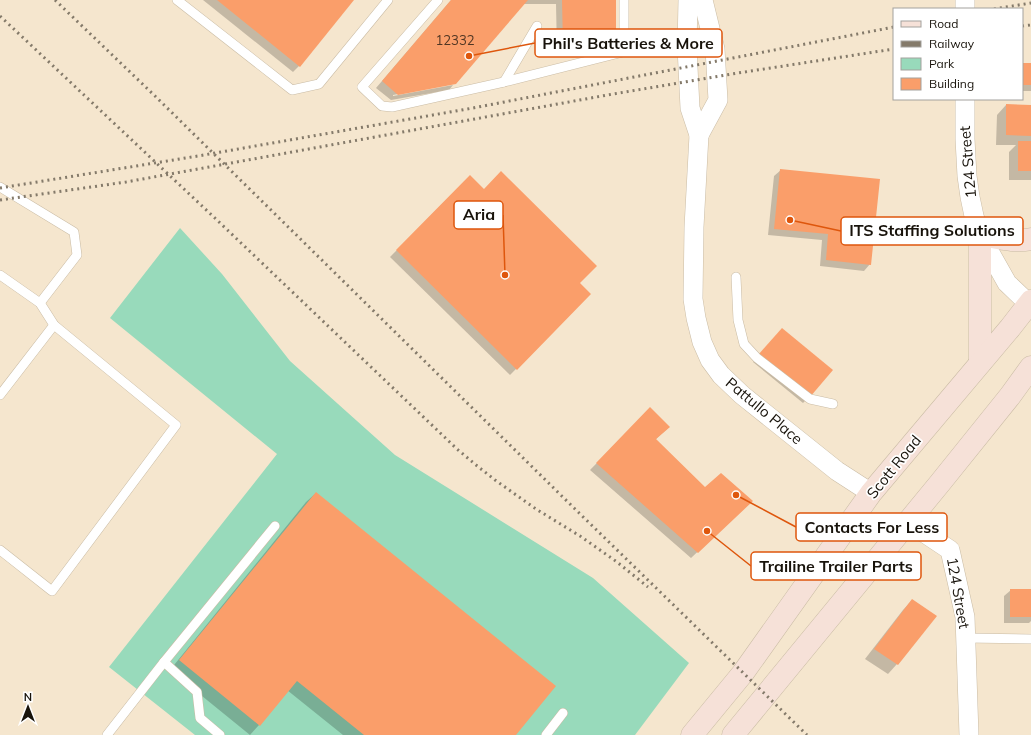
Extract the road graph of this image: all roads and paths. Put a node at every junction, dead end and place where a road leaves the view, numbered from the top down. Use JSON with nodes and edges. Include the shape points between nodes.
{"nodes":[{"id":1,"x":177,"y":0,"type":"edge"},
{"id":2,"x":388,"y":0,"type":"edge"},
{"id":3,"x":438,"y":0,"type":"edge"},
{"id":4,"x":624,"y":0,"type":"edge"},
{"id":5,"x":688,"y":0,"type":"edge"},
{"id":6,"x":703,"y":0,"type":"edge"},
{"id":7,"x":537,"y":26,"type":"dead end"},
{"id":8,"x":687,"y":41,"type":"junction"},
{"id":9,"x":624,"y":51,"type":"junction"},
{"id":10,"x":504,"y":82,"type":"junction"},
{"id":11,"x":965,"y":100,"type":"edge"},
{"id":12,"x":699,"y":134,"type":"junction"},
{"id":13,"x":0,"y":187,"type":"edge"},
{"id":14,"x":980,"y":235,"type":"junction"},
{"id":15,"x":1031,"y":239,"type":"edge"},
{"id":16,"x":0,"y":275,"type":"edge"},
{"id":17,"x":736,"y":277,"type":"dead end"},
{"id":18,"x":40,"y":303,"type":"junction"},
{"id":19,"x":1030,"y":303,"type":"edge"},
{"id":20,"x":54,"y":325,"type":"junction"},
{"id":21,"x":980,"y":363,"type":"junction"},
{"id":22,"x":1031,"y":367,"type":"edge"},
{"id":23,"x":1031,"y":391,"type":"edge"},
{"id":24,"x":0,"y":395,"type":"edge"},
{"id":25,"x":1010,"y":396,"type":"junction"},
{"id":26,"x":833,"y":404,"type":"dead end"},
{"id":27,"x":871,"y":493,"type":"junction"},
{"id":28,"x":908,"y":522,"type":"junction"},
{"id":29,"x":274,"y":526,"type":"dead end"},
{"id":30,"x":0,"y":550,"type":"edge"},
{"id":31,"x":966,"y":638,"type":"junction"},
{"id":32,"x":1031,"y":639,"type":"edge"},
{"id":33,"x":164,"y":662,"type":"junction"},
{"id":34,"x":563,"y":713,"type":"dead end"},
{"id":35,"x":107,"y":735,"type":"edge"},
{"id":36,"x":220,"y":735,"type":"edge"},
{"id":37,"x":546,"y":735,"type":"edge"},
{"id":38,"x":692,"y":735,"type":"edge"},
{"id":39,"x":733,"y":735,"type":"edge"},
{"id":40,"x":969,"y":735,"type":"edge"}],
"edges":[{"from":1,"to":2,"type":"lane","via":[[292,90],[318,84]]},
{"from":3,"to":10,"type":"lane","via":[[362,87],[382,106],[392,107]]},
{"from":4,"to":9,"type":"lane"},
{"from":5,"to":8,"type":"street","name":"Pattullo Place"},
{"from":6,"to":12,"type":"street","name":"Pattullo Place","via":[[715,49],[718,100]]},
{"from":7,"to":10,"type":"lane"},
{"from":8,"to":9,"type":"lane"},
{"from":8,"to":12,"type":"street","name":"Pattullo Place","via":[[690,108]]},
{"from":9,"to":10,"type":"lane"},
{"from":11,"to":14,"type":"street","name":"124 Street","via":[[967,176]]},
{"from":12,"to":27,"type":"street","name":"Pattullo Place","via":[[693,299],[702,342],[710,360],[721,375],[742,395],[837,471]]},
{"from":13,"to":18,"type":"lane","via":[[74,232],[77,255]]},
{"from":14,"to":15,"type":"main road","via":[[1005,239]]},
{"from":14,"to":19,"type":"street","name":"124 Street","via":[[1007,283]]},
{"from":14,"to":21,"type":"main road"},
{"from":16,"to":18,"type":"lane"},
{"from":17,"to":26,"type":"lane","via":[[738,320],[744,344],[757,358],[810,399]]},
{"from":18,"to":20,"type":"lane"},
{"from":19,"to":21,"type":"main road","name":"Scott Road"},
{"from":20,"to":24,"type":"lane"},
{"from":20,"to":30,"type":"lane","via":[[176,425],[52,591]]},
{"from":21,"to":27,"type":"main road","name":"Scott Road"},
{"from":22,"to":25,"type":"main road"},
{"from":23,"to":25,"type":"main road"},
{"from":25,"to":28,"type":"main road"},
{"from":27,"to":38,"type":"main road","name":"Scott Road","via":[[743,673]]},
{"from":28,"to":31,"type":"street","name":"124 Street","via":[[950,550],[965,617]]},
{"from":28,"to":39,"type":"main road"},
{"from":29,"to":33,"type":"lane"},
{"from":31,"to":32,"type":"lane"},
{"from":31,"to":40,"type":"street","name":"124 Street"},
{"from":33,"to":35,"type":"lane"},
{"from":33,"to":36,"type":"lane","via":[[197,692],[200,718]]},
{"from":34,"to":37,"type":"lane"}]}
